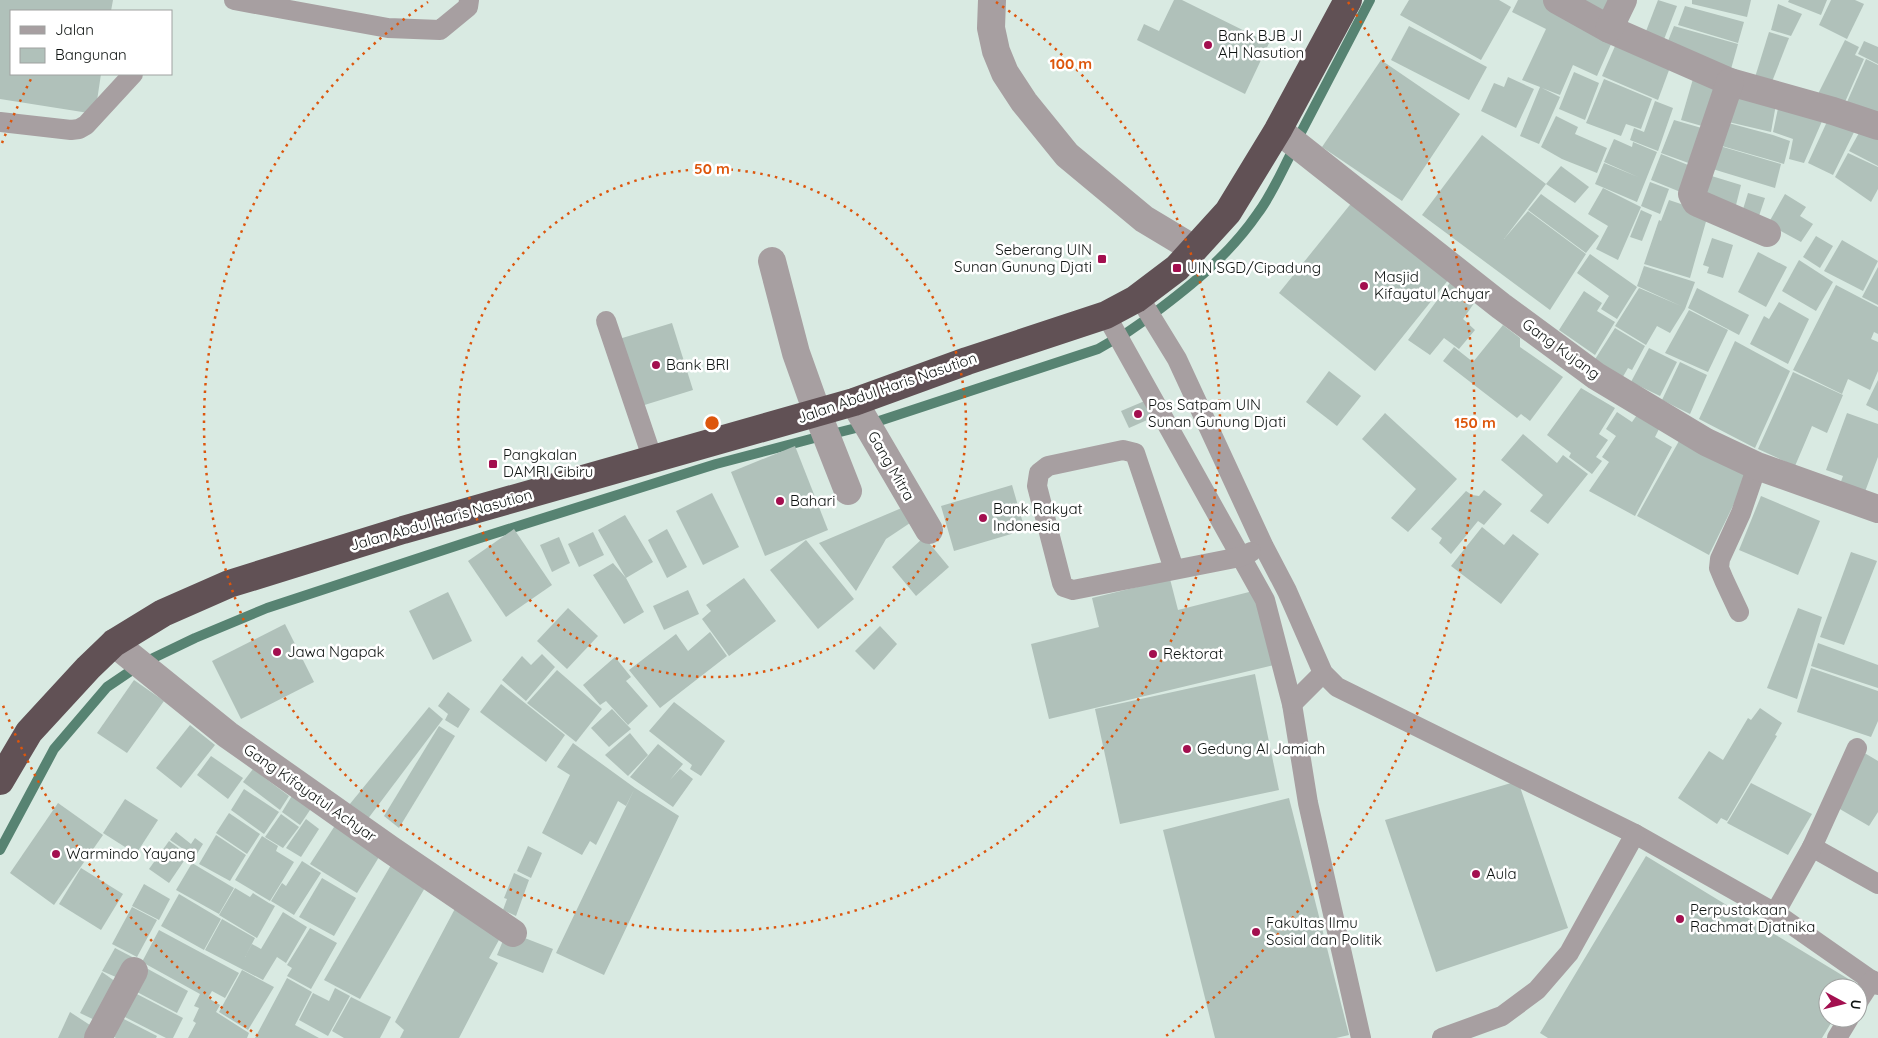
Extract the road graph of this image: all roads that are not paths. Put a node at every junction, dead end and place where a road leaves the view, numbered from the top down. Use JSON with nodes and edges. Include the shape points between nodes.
{"nodes":[{"id":1,"x":234,"y":0,"type":"edge"},
{"id":2,"x":469,"y":0,"type":"edge"},
{"id":3,"x":992,"y":0,"type":"edge"},
{"id":4,"x":1348,"y":0,"type":"edge"},
{"id":5,"x":1557,"y":0,"type":"edge"},
{"id":6,"x":1623,"y":0,"type":"edge"},
{"id":7,"x":1609,"y":28,"type":"junction"},
{"id":8,"x":132,"y":75,"type":"edge"},
{"id":9,"x":1730,"y":82,"type":"junction"},
{"id":10,"x":0,"y":122,"type":"edge"},
{"id":11,"x":1878,"y":126,"type":"edge"},
{"id":12,"x":1278,"y":130,"type":"junction"},
{"id":13,"x":1767,"y":233,"type":"dead end"},
{"id":14,"x":1194,"y":249,"type":"junction"},
{"id":15,"x":772,"y":261,"type":"dead end"},
{"id":16,"x":1152,"y":287,"type":"junction"},
{"id":17,"x":1106,"y":315,"type":"junction"},
{"id":18,"x":606,"y":321,"type":"dead end"},
{"id":19,"x":854,"y":402,"type":"junction"},
{"id":20,"x":817,"y":412,"type":"junction"},
{"id":21,"x":653,"y":460,"type":"junction"},
{"id":22,"x":1757,"y":466,"type":"junction"},
{"id":23,"x":848,"y":492,"type":"dead end"},
{"id":24,"x":1875,"y":500,"type":"edge"},
{"id":25,"x":929,"y":530,"type":"dead end"},
{"id":26,"x":1264,"y":547,"type":"junction"},
{"id":27,"x":1240,"y":557,"type":"junction"},
{"id":28,"x":1174,"y":569,"type":"junction"},
{"id":29,"x":1739,"y":612,"type":"dead end"},
{"id":30,"x":114,"y":642,"type":"junction"},
{"id":31,"x":1324,"y":673,"type":"junction"},
{"id":32,"x":1292,"y":704,"type":"junction"},
{"id":33,"x":1857,"y":748,"type":"dead end"},
{"id":34,"x":2,"y":772,"type":"edge"},
{"id":35,"x":1635,"y":834,"type":"junction"},
{"id":36,"x":1812,"y":846,"type":"junction"},
{"id":37,"x":1878,"y":884,"type":"edge"},
{"id":38,"x":1775,"y":913,"type":"junction"},
{"id":39,"x":513,"y":933,"type":"dead end"},
{"id":40,"x":134,"y":970,"type":"dead end"},
{"id":41,"x":1875,"y":982,"type":"edge"},
{"id":42,"x":98,"y":1038,"type":"edge"},
{"id":43,"x":1361,"y":1038,"type":"edge"},
{"id":44,"x":1442,"y":1038,"type":"edge"}],
"edges":[{"from":1,"to":2,"type":"lane","via":[[388,28],[440,30],[468,7]]},
{"from":3,"to":14,"type":"street","via":[[991,28],[996,51],[1005,73],[1024,102],[1067,155],[1144,219]]},
{"from":4,"to":12,"type":"highway","name":"Jalan Abdul Haris Nasution"},
{"from":5,"to":7,"type":"street"},
{"from":6,"to":7,"type":"street"},
{"from":7,"to":9,"type":"street"},
{"from":8,"to":10,"type":"lane","via":[[79,129]]},
{"from":9,"to":11,"type":"street"},
{"from":9,"to":13,"type":"street","via":[[1692,194],[1696,202]]},
{"from":12,"to":14,"type":"highway","name":"Jalan Abdul Haris Nasution","via":[[1228,212]]},
{"from":12,"to":22,"type":"street","name":"Gang Kujang","via":[[1501,306],[1596,376],[1706,442]]},
{"from":14,"to":16,"type":"highway","name":"Jalan Abdul Haris Nasution","via":[[1177,268]]},
{"from":15,"to":20,"type":"street","via":[[796,353]]},
{"from":16,"to":17,"type":"highway","name":"Jalan Abdul Haris Nasution"},
{"from":16,"to":26,"type":"lane","via":[[1177,359]]},
{"from":17,"to":19,"type":"highway","name":"Jalan Abdul Haris Nasution"},
{"from":17,"to":27,"type":"lane"},
{"from":18,"to":21,"type":"lane"},
{"from":19,"to":20,"type":"highway","name":"Jalan Abdul Haris Nasution"},
{"from":19,"to":25,"type":"street","name":"Gang Mitra"},
{"from":20,"to":21,"type":"highway","name":"Jalan Abdul Haris Nasution"},
{"from":20,"to":23,"type":"street"},
{"from":21,"to":30,"type":"highway","name":"Jalan Abdul Haris Nasution","via":[[403,530],[229,584],[163,613]]},
{"from":22,"to":24,"type":"street","name":"Gang Kujang"},
{"from":22,"to":29,"type":"lane","via":[[1741,513],[1720,559],[1719,568]]},
{"from":26,"to":27,"type":"lane"},
{"from":26,"to":31,"type":"lane"},
{"from":27,"to":28,"type":"lane"},
{"from":27,"to":32,"type":"lane","via":[[1265,600]]},
{"from":28,"to":28,"type":"lane","via":[[1072,590],[1064,586],[1037,486],[1039,473],[1048,466],[1113,452],[1135,453]]},
{"from":30,"to":34,"type":"highway","name":"Jalan Abdul Haris Nasution","via":[[29,732]]},
{"from":30,"to":39,"type":"street","name":"Gang Kifayatul Achyar","via":[[228,735]]},
{"from":31,"to":32,"type":"lane"},
{"from":31,"to":35,"type":"lane","via":[[1337,687]]},
{"from":32,"to":43,"type":"lane","via":[[1308,803]]},
{"from":33,"to":36,"type":"lane"},
{"from":35,"to":38,"type":"lane"},
{"from":35,"to":44,"type":"lane","via":[[1569,952],[1537,990],[1502,1016]]},
{"from":36,"to":37,"type":"lane"},
{"from":36,"to":38,"type":"lane"},
{"from":38,"to":41,"type":"lane"},
{"from":40,"to":42,"type":"street"}]}
